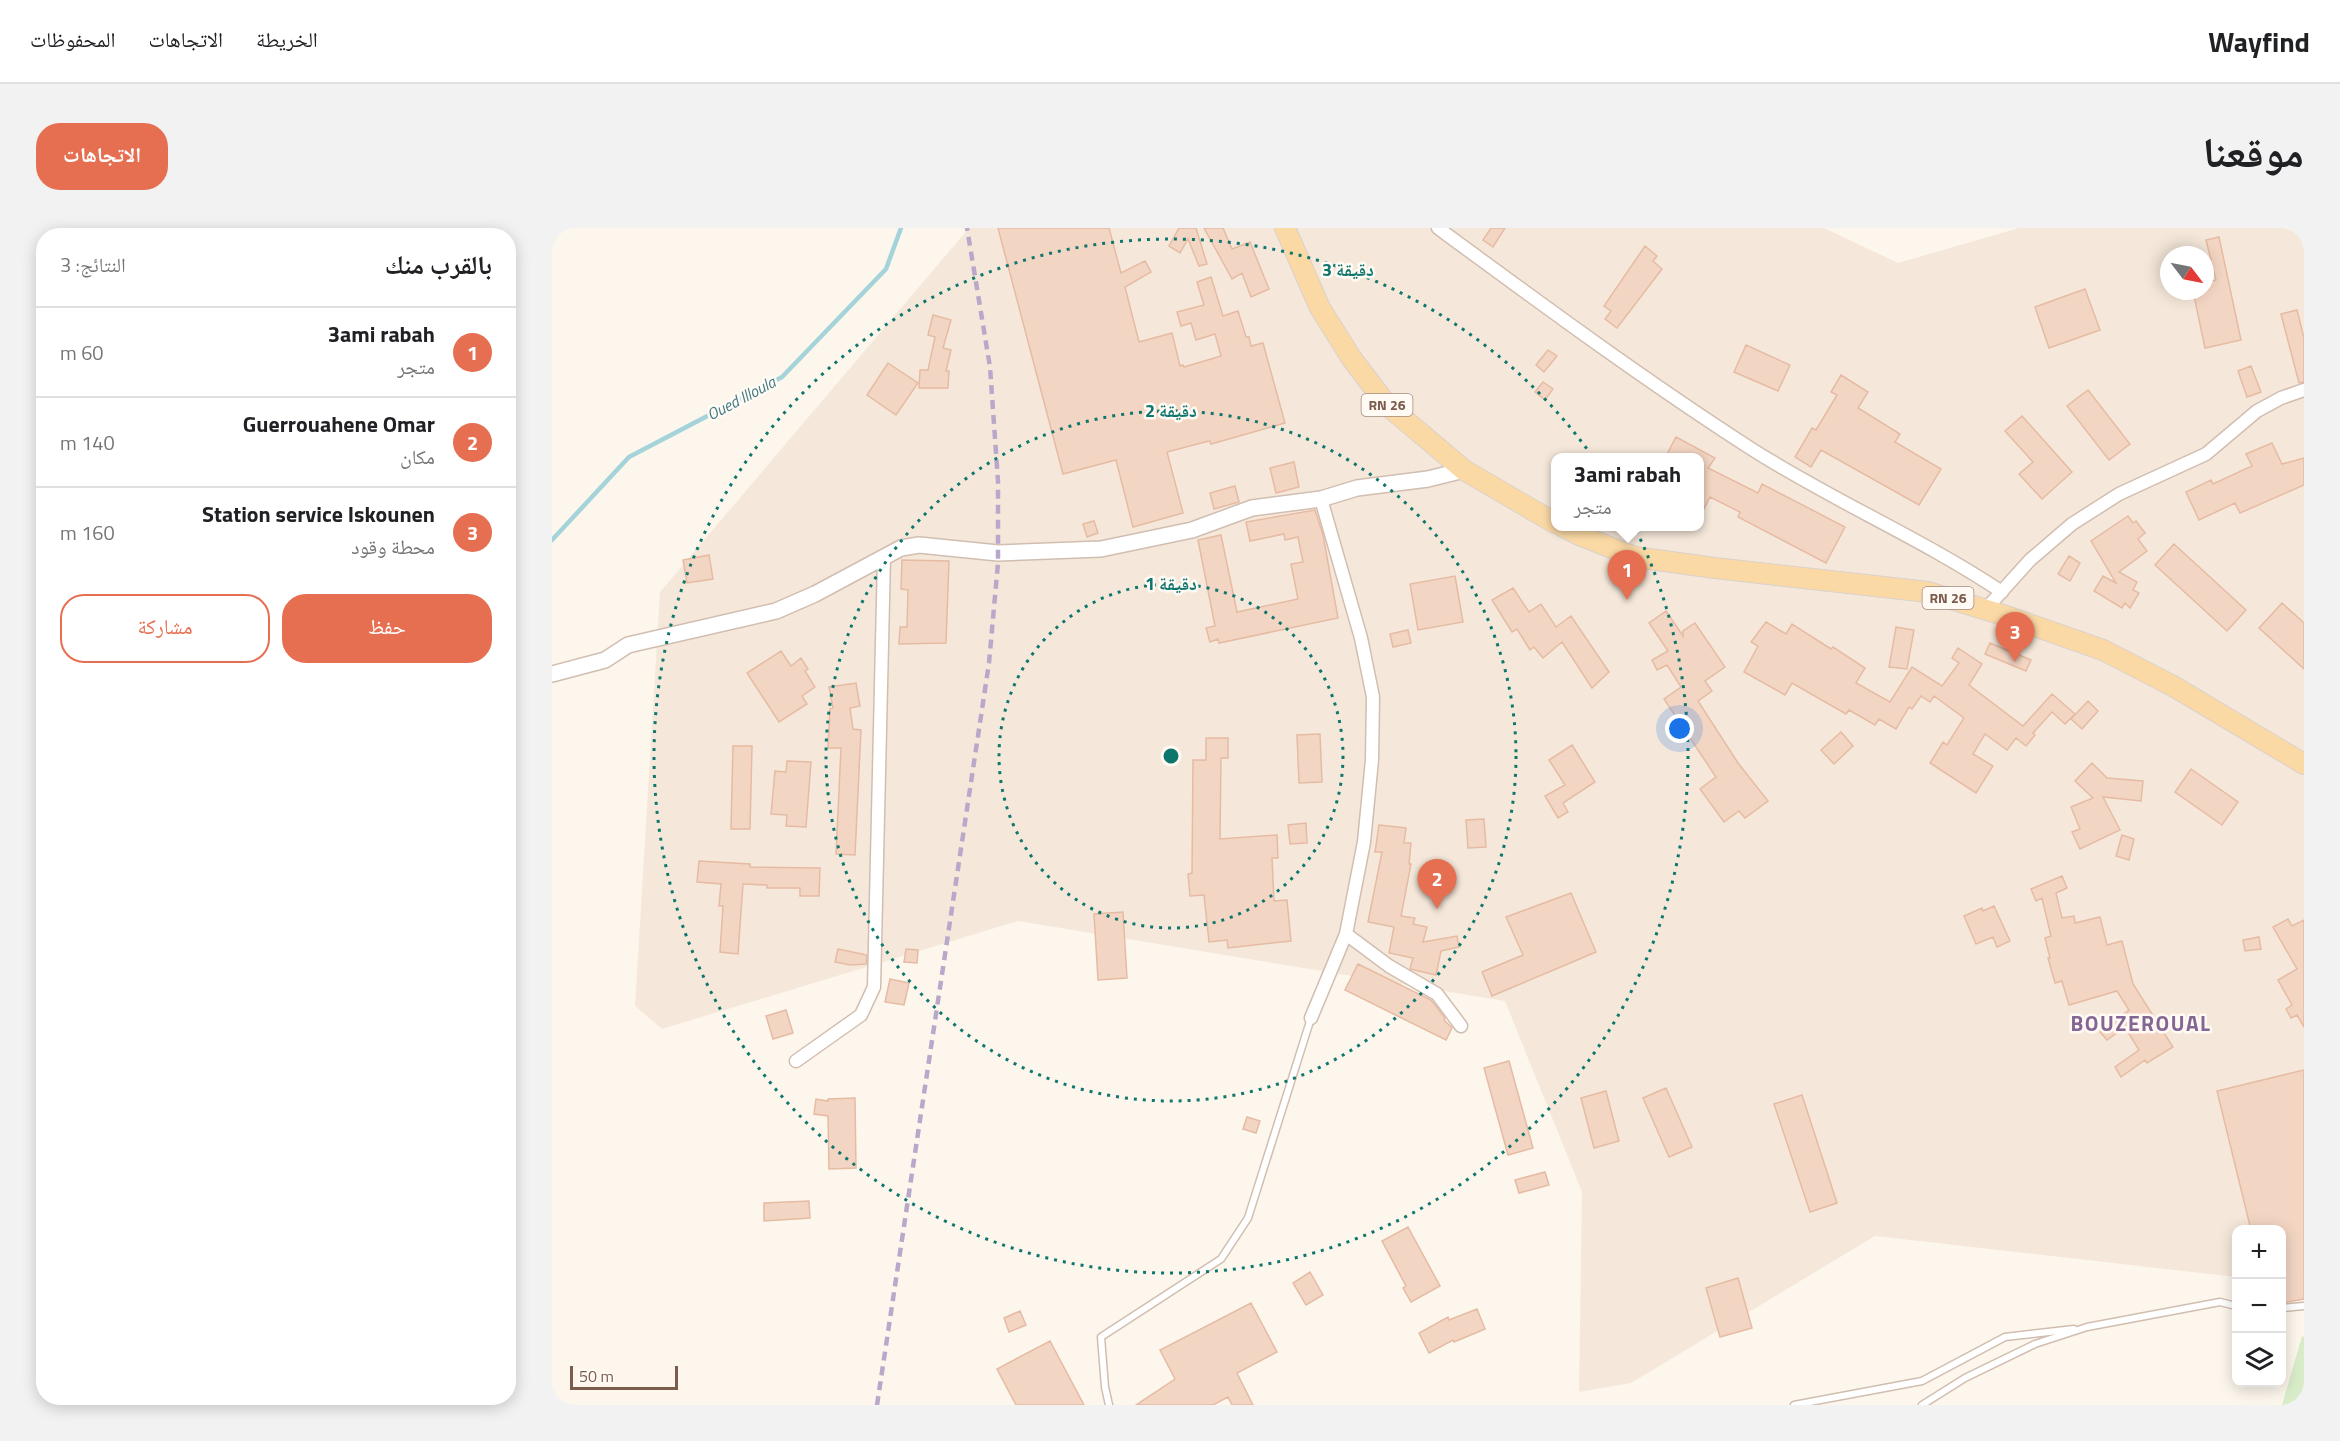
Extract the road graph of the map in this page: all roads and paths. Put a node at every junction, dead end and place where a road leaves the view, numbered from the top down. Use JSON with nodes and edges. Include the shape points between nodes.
{"nodes":[{"id":1,"x":1285,"y":228,"type":"edge"},
{"id":2,"x":1438,"y":228,"type":"edge"},
{"id":3,"x":2304,"y":390,"type":"edge"},
{"id":4,"x":1464,"y":470,"type":"junction"},
{"id":5,"x":1321,"y":499,"type":"junction"},
{"id":6,"x":1551,"y":521,"type":"edge"},
{"id":7,"x":1570,"y":531,"type":"edge"},
{"id":8,"x":884,"y":557,"type":"junction"},
{"id":9,"x":2002,"y":592,"type":"junction"},
{"id":10,"x":1985,"y":610,"type":"junction"},
{"id":11,"x":552,"y":674,"type":"edge"},
{"id":12,"x":2304,"y":764,"type":"edge"},
{"id":13,"x":1346,"y":934,"type":"junction"},
{"id":14,"x":1311,"y":1018,"type":"joint"},
{"id":15,"x":1461,"y":1026,"type":"dead end"},
{"id":16,"x":796,"y":1062,"type":"dead end"},
{"id":17,"x":2232,"y":1305,"type":"edge"},
{"id":18,"x":2304,"y":1306,"type":"edge"},
{"id":19,"x":2286,"y":1308,"type":"edge"},
{"id":20,"x":2087,"y":1327,"type":"junction"},
{"id":21,"x":1109,"y":1405,"type":"edge"},
{"id":22,"x":1794,"y":1405,"type":"edge"},
{"id":23,"x":1922,"y":1405,"type":"edge"}],
"edges":[{"from":1,"to":4,"type":"main road","number":"RN 26","via":[[1320,308],[1352,359],[1387,405]]},
{"from":2,"to":9,"type":"street","via":[[1751,448],[1954,561]]},
{"from":3,"to":9,"type":"street","via":[[2257,411],[2206,454],[2120,494],[2072,524],[2030,560]]},
{"from":4,"to":5,"type":"street","via":[[1357,488]]},
{"from":4,"to":6,"type":"main road","number":"RN 26"},
{"from":5,"to":8,"type":"street","via":[[1252,508],[1192,530],[1101,549],[998,553],[920,545]]},
{"from":5,"to":13,"type":"street","via":[[1361,638],[1372,697],[1372,760],[1364,842]]},
{"from":7,"to":10,"type":"main road","number":"RN 26","via":[[1635,557],[1928,592]]},
{"from":8,"to":11,"type":"street","via":[[776,611],[627,645],[605,660]]},
{"from":8,"to":16,"type":"street","via":[[874,987],[861,1015]]},
{"from":9,"to":10,"type":"street"},
{"from":10,"to":12,"type":"main road","number":"RN 26","via":[[2103,650],[2173,686]]},
{"from":13,"to":14,"type":"street"},
{"from":13,"to":15,"type":"street","via":[[1389,966],[1437,994]]},
{"from":14,"to":21,"type":"lane","via":[[1248,1218],[1221,1259],[1101,1337]]},
{"from":17,"to":20,"type":"lane","via":[[2220,1302]]},
{"from":18,"to":19,"type":"lane"},
{"from":20,"to":22,"type":"lane","via":[[2006,1338],[1922,1381]]},
{"from":20,"to":23,"type":"lane","via":[[2035,1344],[1965,1378]]}]}
